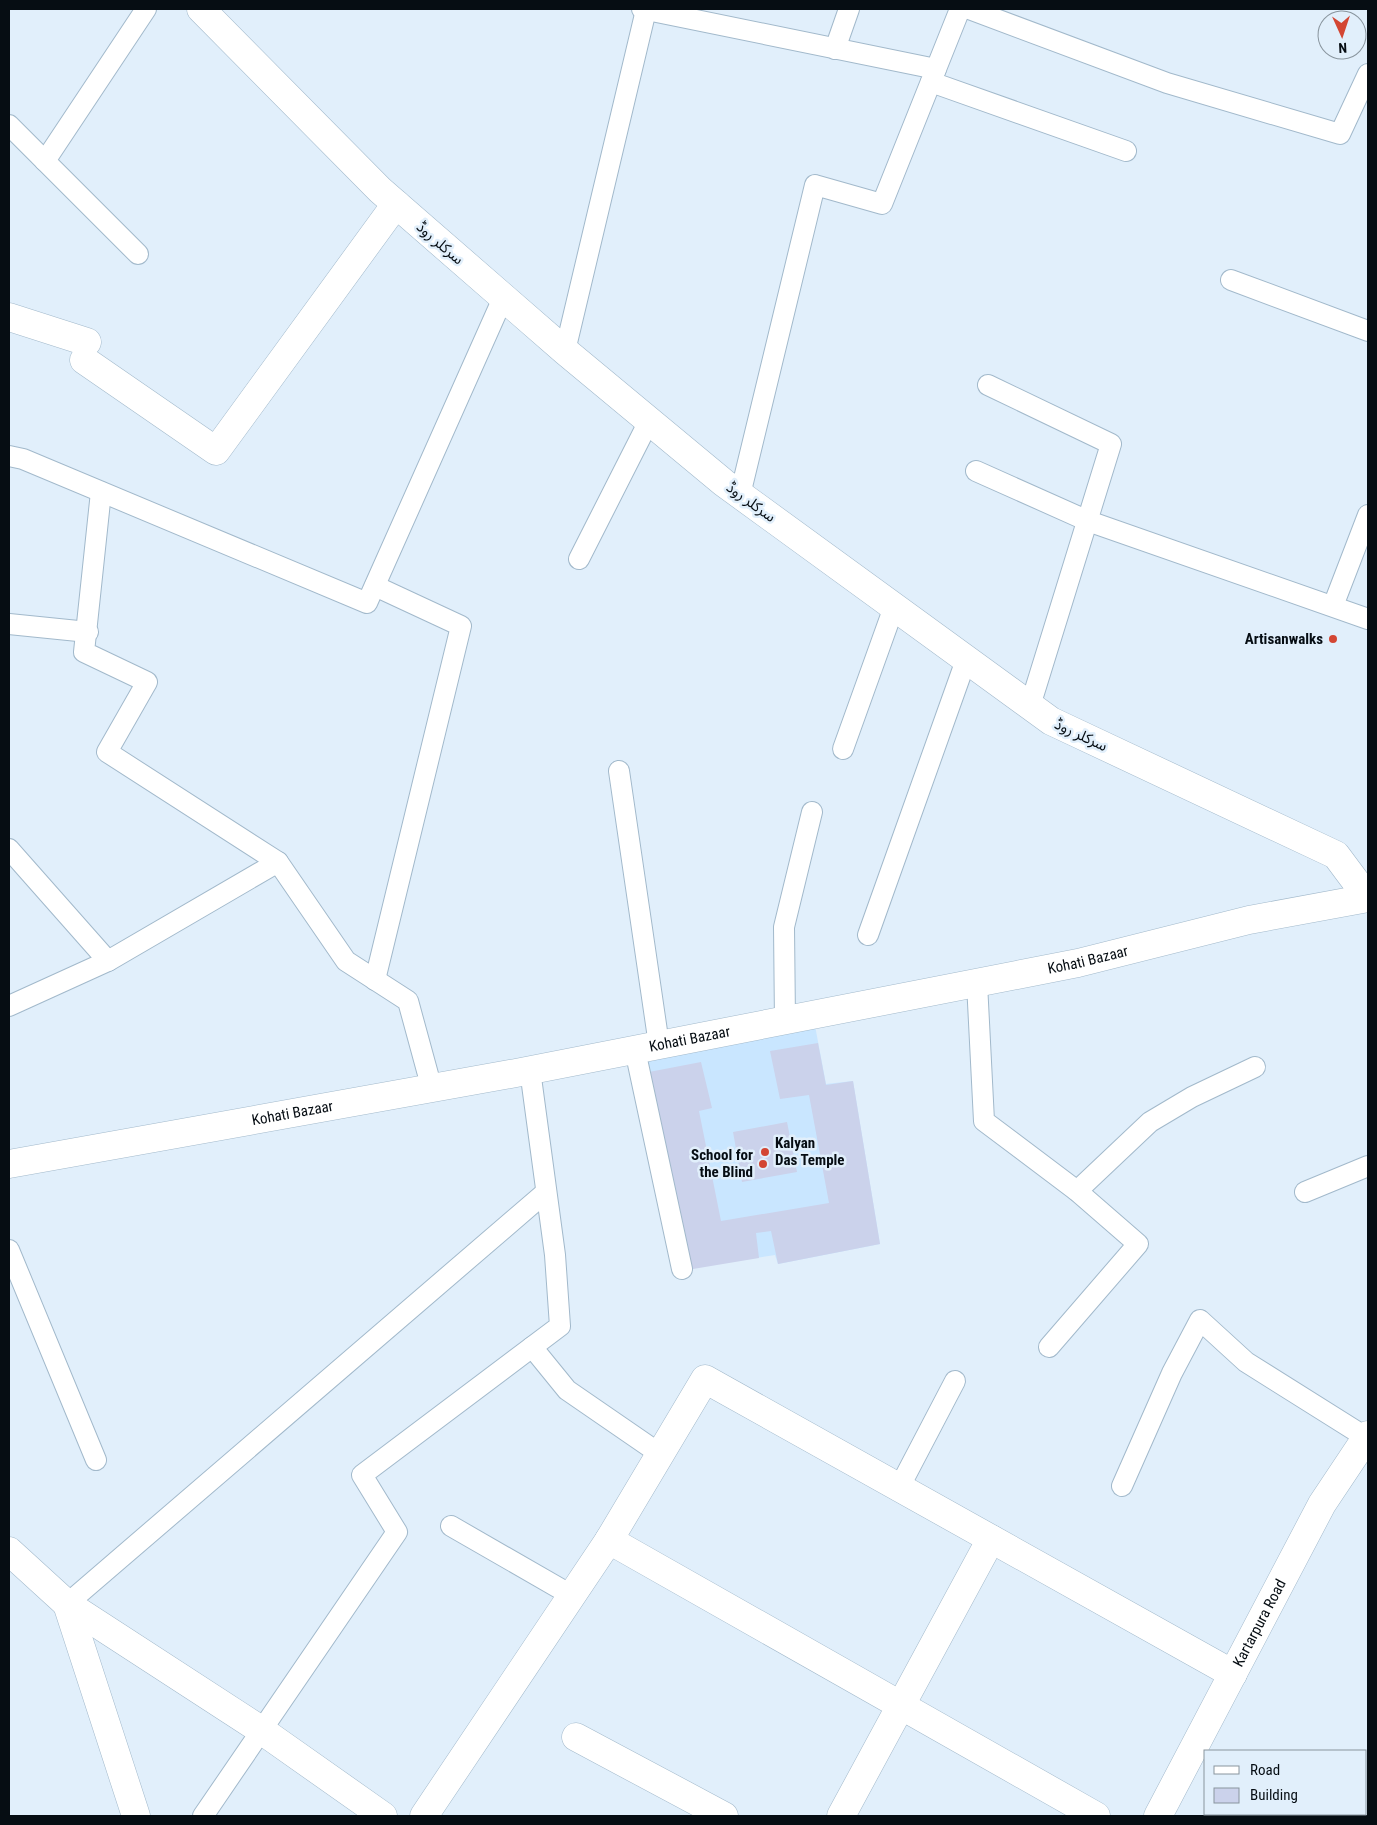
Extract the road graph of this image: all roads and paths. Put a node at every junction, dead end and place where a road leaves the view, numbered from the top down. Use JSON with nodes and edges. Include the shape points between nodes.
{"nodes":[{"id":1,"x":146,"y":9,"type":"edge"},
{"id":2,"x":201,"y":9,"type":"edge"},
{"id":3,"x":849,"y":9,"type":"edge"},
{"id":4,"x":960,"y":9,"type":"edge"},
{"id":5,"x":969,"y":9,"type":"edge"},
{"id":6,"x":644,"y":10,"type":"edge"},
{"id":7,"x":835,"y":49,"type":"junction"},
{"id":8,"x":1368,"y":74,"type":"edge"},
{"id":9,"x":933,"y":76,"type":"junction"},
{"id":10,"x":9,"y":125,"type":"edge"},
{"id":11,"x":1126,"y":151,"type":"dead end"},
{"id":12,"x":45,"y":161,"type":"junction"},
{"id":13,"x":396,"y":204,"type":"junction"},
{"id":14,"x":138,"y":254,"type":"dead end"},
{"id":15,"x":1231,"y":280,"type":"dead end"},
{"id":16,"x":504,"y":298,"type":"junction"},
{"id":17,"x":9,"y":317,"type":"edge"},
{"id":18,"x":1368,"y":331,"type":"edge"},
{"id":19,"x":565,"y":351,"type":"junction"},
{"id":20,"x":988,"y":385,"type":"dead end"},
{"id":21,"x":649,"y":421,"type":"junction"},
{"id":22,"x":9,"y":456,"type":"edge"},
{"id":23,"x":976,"y":471,"type":"dead end"},
{"id":24,"x":101,"y":492,"type":"junction"},
{"id":25,"x":740,"y":495,"type":"junction"},
{"id":26,"x":1368,"y":515,"type":"edge"},
{"id":27,"x":1088,"y":521,"type":"junction"},
{"id":28,"x":579,"y":559,"type":"dead end"},
{"id":29,"x":375,"y":586,"type":"junction"},
{"id":30,"x":1332,"y":606,"type":"junction"},
{"id":31,"x":894,"y":607,"type":"junction"},
{"id":32,"x":1368,"y":619,"type":"edge"},
{"id":33,"x":9,"y":624,"type":"edge"},
{"id":34,"x":88,"y":632,"type":"junction"},
{"id":35,"x":966,"y":660,"type":"junction"},
{"id":36,"x":1030,"y":706,"type":"junction"},
{"id":37,"x":843,"y":749,"type":"dead end"},
{"id":38,"x":619,"y":771,"type":"dead end"},
{"id":39,"x":812,"y":812,"type":"dead end"},
{"id":40,"x":9,"y":849,"type":"edge"},
{"id":41,"x":278,"y":862,"type":"junction"},
{"id":42,"x":1368,"y":898,"type":"edge"},
{"id":43,"x":868,"y":935,"type":"dead end"},
{"id":44,"x":108,"y":961,"type":"junction"},
{"id":45,"x":375,"y":980,"type":"junction"},
{"id":46,"x":977,"y":983,"type":"junction"},
{"id":47,"x":9,"y":1006,"type":"edge"},
{"id":48,"x":785,"y":1021,"type":"junction"},
{"id":49,"x":647,"y":1048,"type":"junction"},
{"id":50,"x":1255,"y":1067,"type":"dead end"},
{"id":51,"x":530,"y":1070,"type":"junction"},
{"id":52,"x":432,"y":1088,"type":"junction"},
{"id":53,"x":9,"y":1164,"type":"edge"},
{"id":54,"x":1368,"y":1166,"type":"edge"},
{"id":55,"x":1078,"y":1191,"type":"junction"},
{"id":56,"x":546,"y":1192,"type":"junction"},
{"id":57,"x":1304,"y":1192,"type":"dead end"},
{"id":58,"x":9,"y":1250,"type":"edge"},
{"id":59,"x":682,"y":1269,"type":"dead end"},
{"id":60,"x":532,"y":1347,"type":"junction"},
{"id":61,"x":1049,"y":1347,"type":"dead end"},
{"id":62,"x":955,"y":1381,"type":"dead end"},
{"id":63,"x":1367,"y":1436,"type":"edge"},
{"id":64,"x":660,"y":1454,"type":"junction"},
{"id":65,"x":96,"y":1460,"type":"dead end"},
{"id":66,"x":1122,"y":1486,"type":"dead end"},
{"id":67,"x":899,"y":1488,"type":"junction"},
{"id":68,"x":451,"y":1526,"type":"dead end"},
{"id":69,"x":609,"y":1540,"type":"junction"},
{"id":70,"x":991,"y":1540,"type":"junction"},
{"id":71,"x":9,"y":1551,"type":"edge"},
{"id":72,"x":572,"y":1595,"type":"junction"},
{"id":73,"x":67,"y":1604,"type":"junction"},
{"id":74,"x":1233,"y":1674,"type":"junction"},
{"id":75,"x":901,"y":1706,"type":"junction"},
{"id":76,"x":261,"y":1730,"type":"junction"},
{"id":77,"x":576,"y":1737,"type":"dead end"},
{"id":78,"x":136,"y":1816,"type":"edge"},
{"id":79,"x":203,"y":1816,"type":"edge"},
{"id":80,"x":383,"y":1816,"type":"edge"},
{"id":81,"x":424,"y":1816,"type":"edge"},
{"id":82,"x":724,"y":1816,"type":"edge"},
{"id":83,"x":842,"y":1816,"type":"edge"},
{"id":84,"x":1096,"y":1816,"type":"edge"},
{"id":85,"x":1158,"y":1816,"type":"edge"}],
"edges":[{"from":1,"to":12,"type":"lane"},
{"from":2,"to":13,"type":"street","name":"سرکلر روڈ"},
{"from":3,"to":7,"type":"lane"},
{"from":4,"to":9,"type":"lane"},
{"from":5,"to":8,"type":"lane","via":[[1167,83],[1340,134]]},
{"from":6,"to":7,"type":"lane"},
{"from":6,"to":19,"type":"lane"},
{"from":7,"to":9,"type":"lane"},
{"from":9,"to":11,"type":"lane"},
{"from":9,"to":25,"type":"lane","via":[[882,204],[815,185]]},
{"from":10,"to":12,"type":"lane"},
{"from":12,"to":14,"type":"lane"},
{"from":13,"to":16,"type":"street","name":"سرکلر روڈ"},
{"from":13,"to":17,"type":"street","via":[[216,451],[85,351]]},
{"from":15,"to":18,"type":"lane"},
{"from":16,"to":19,"type":"street","name":"سرکلر روڈ"},
{"from":16,"to":29,"type":"lane"},
{"from":19,"to":21,"type":"street","name":"سرکلر روڈ"},
{"from":20,"to":27,"type":"lane","via":[[1112,444]]},
{"from":21,"to":25,"type":"street","name":"سرکلر روڈ"},
{"from":21,"to":28,"type":"lane"},
{"from":22,"to":24,"type":"lane"},
{"from":23,"to":27,"type":"lane"},
{"from":24,"to":29,"type":"lane","via":[[367,603]]},
{"from":24,"to":34,"type":"lane"},
{"from":25,"to":31,"type":"street","name":"سرکلر روڈ"},
{"from":26,"to":30,"type":"lane"},
{"from":27,"to":30,"type":"lane"},
{"from":27,"to":36,"type":"lane"},
{"from":29,"to":45,"type":"lane","via":[[461,626]]},
{"from":30,"to":32,"type":"lane"},
{"from":31,"to":35,"type":"street","name":"سرکلر روڈ"},
{"from":31,"to":37,"type":"lane"},
{"from":33,"to":34,"type":"lane"},
{"from":34,"to":41,"type":"lane","via":[[84,652],[147,682],[107,752]]},
{"from":35,"to":36,"type":"street","name":"سرکلر روڈ"},
{"from":35,"to":43,"type":"lane"},
{"from":36,"to":42,"type":"street","name":"سرکلر روڈ","via":[[1051,721],[1336,855]]},
{"from":38,"to":49,"type":"lane"},
{"from":39,"to":48,"type":"lane","via":[[784,927]]},
{"from":40,"to":44,"type":"lane"},
{"from":41,"to":44,"type":"lane"},
{"from":41,"to":45,"type":"lane","via":[[346,961]]},
{"from":42,"to":46,"type":"street","name":"Kohati Bazaar","via":[[1249,920],[1078,963]]},
{"from":44,"to":47,"type":"lane"},
{"from":45,"to":52,"type":"lane","via":[[408,1001]]},
{"from":46,"to":48,"type":"street","name":"Kohati Bazaar"},
{"from":46,"to":55,"type":"lane","via":[[984,1121]]},
{"from":48,"to":49,"type":"street","name":"Kohati Bazaar"},
{"from":49,"to":51,"type":"street","name":"Kohati Bazaar"},
{"from":49,"to":59,"type":"lane"},
{"from":50,"to":55,"type":"lane","via":[[1150,1122]]},
{"from":51,"to":52,"type":"street","name":"Kohati Bazaar"},
{"from":51,"to":56,"type":"lane"},
{"from":52,"to":53,"type":"street","name":"Kohati Bazaar"},
{"from":54,"to":57,"type":"lane"},
{"from":55,"to":61,"type":"lane","via":[[1138,1244]]},
{"from":56,"to":60,"type":"lane","via":[[560,1326]]},
{"from":56,"to":73,"type":"lane"},
{"from":58,"to":65,"type":"lane"},
{"from":60,"to":64,"type":"lane","via":[[567,1390]]},
{"from":60,"to":76,"type":"lane","via":[[362,1475],[397,1532]]},
{"from":62,"to":67,"type":"lane"},
{"from":63,"to":66,"type":"lane","via":[[1246,1362],[1200,1320]]},
{"from":63,"to":74,"type":"street","name":"Kartarpura Road","via":[[1322,1504]]},
{"from":64,"to":67,"type":"street","via":[[705,1380]]},
{"from":64,"to":69,"type":"street"},
{"from":67,"to":70,"type":"street"},
{"from":68,"to":72,"type":"lane"},
{"from":69,"to":72,"type":"street"},
{"from":69,"to":75,"type":"street"},
{"from":70,"to":74,"type":"street"},
{"from":70,"to":75,"type":"street"},
{"from":71,"to":73,"type":"street"},
{"from":72,"to":81,"type":"street"},
{"from":73,"to":76,"type":"street"},
{"from":73,"to":78,"type":"street"},
{"from":74,"to":85,"type":"street","name":"Kartarpura Road"},
{"from":75,"to":83,"type":"street"},
{"from":75,"to":84,"type":"street"},
{"from":76,"to":79,"type":"lane"},
{"from":76,"to":80,"type":"street"},
{"from":77,"to":82,"type":"street"}]}
